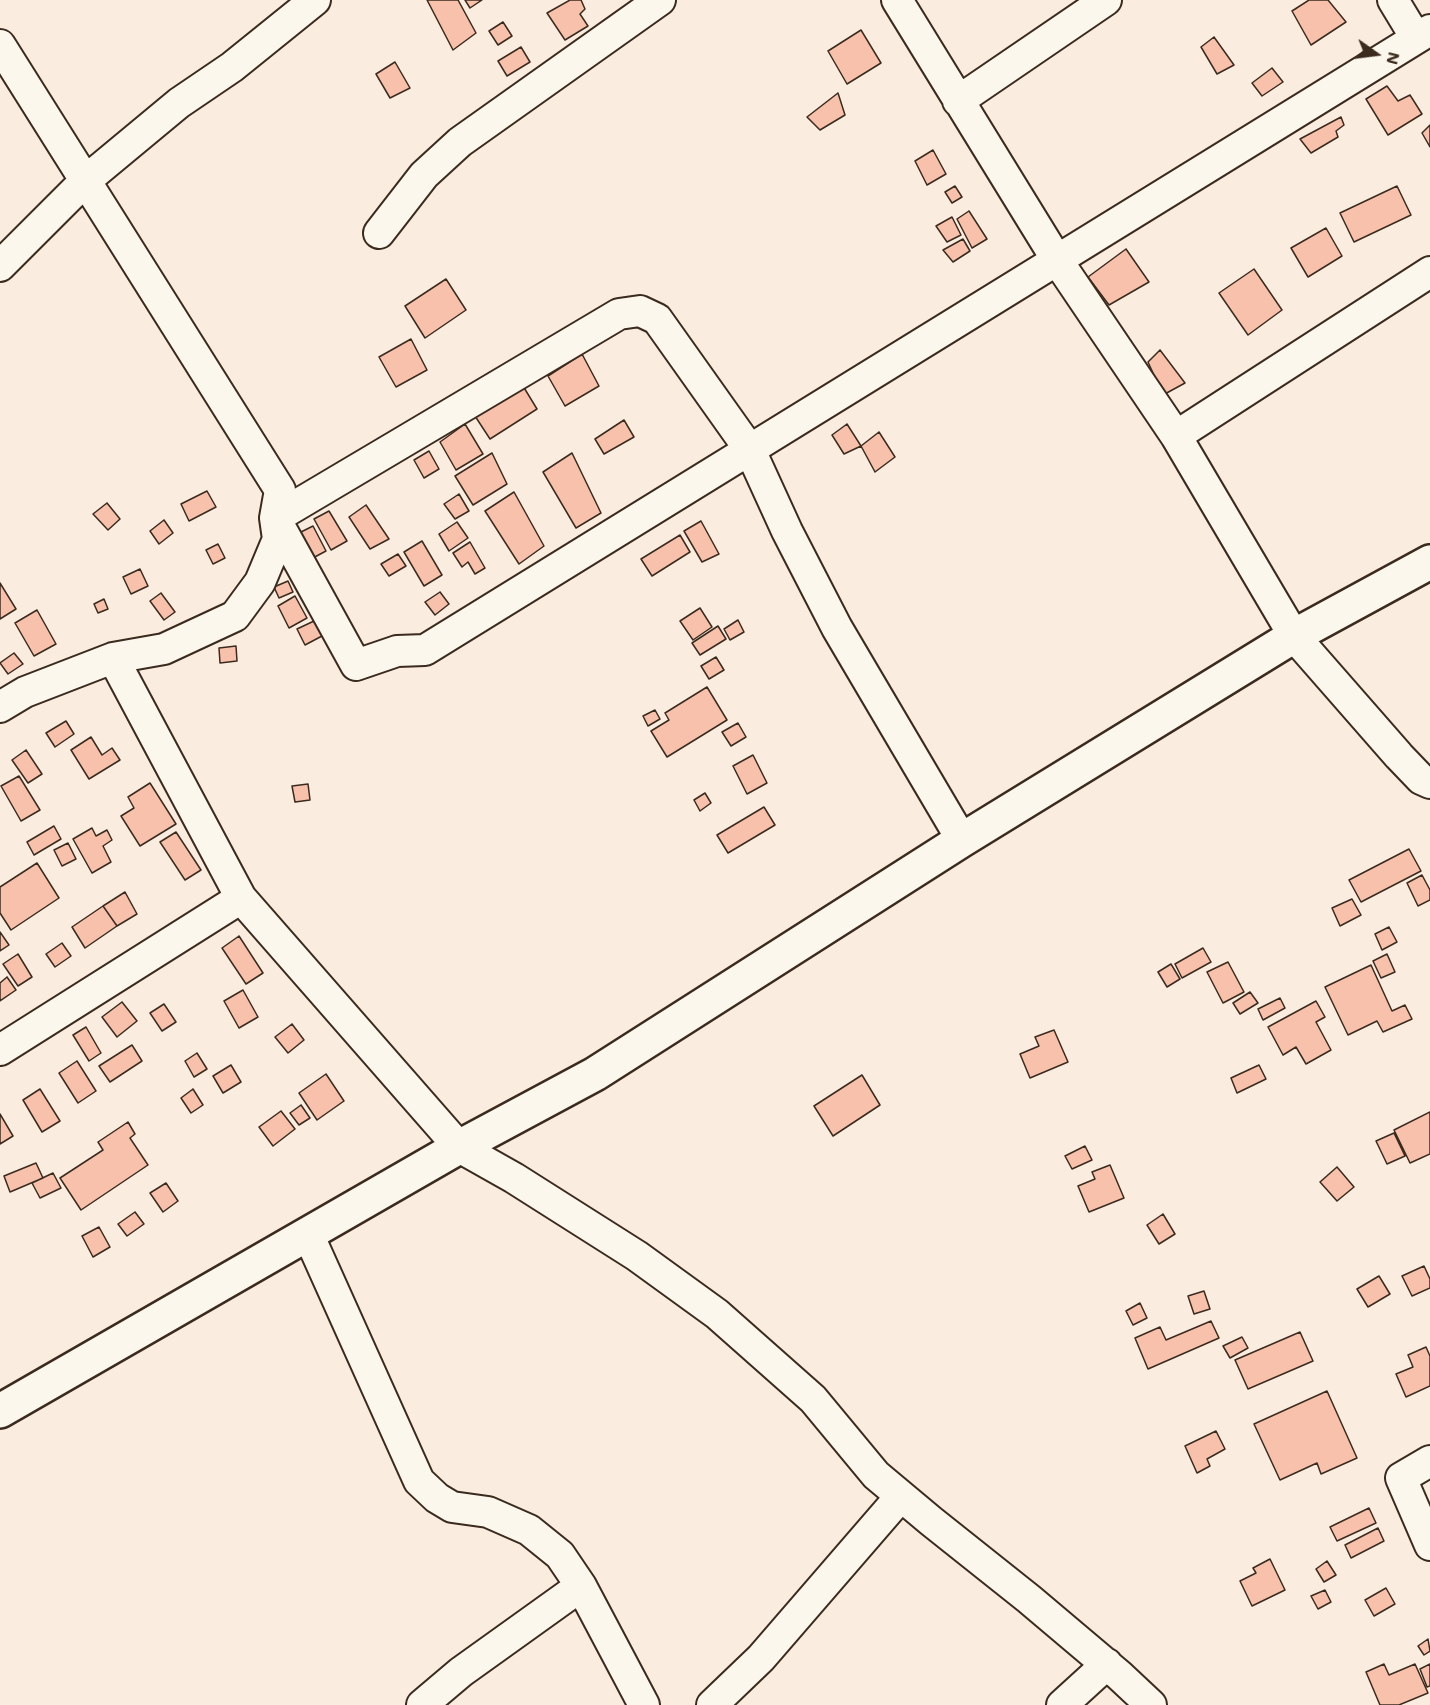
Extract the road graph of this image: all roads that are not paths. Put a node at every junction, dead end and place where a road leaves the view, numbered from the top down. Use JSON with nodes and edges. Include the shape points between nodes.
{"nodes":[{"id":1,"x":315,"y":0,"type":"edge"},
{"id":2,"x":660,"y":0,"type":"edge"},
{"id":3,"x":897,"y":0,"type":"edge"},
{"id":4,"x":1106,"y":0,"type":"edge"},
{"id":5,"x":1393,"y":0,"type":"edge"},
{"id":6,"x":1423,"y":34,"type":"edge"},
{"id":7,"x":0,"y":45,"type":"edge"},
{"id":8,"x":958,"y":101,"type":"junction"},
{"id":9,"x":85,"y":181,"type":"junction"},
{"id":10,"x":379,"y":233,"type":"dead end"},
{"id":11,"x":1058,"y":260,"type":"junction"},
{"id":12,"x":0,"y":266,"type":"edge"},
{"id":13,"x":1430,"y":272,"type":"edge"},
{"id":14,"x":1176,"y":436,"type":"junction"},
{"id":15,"x":750,"y":450,"type":"junction"},
{"id":16,"x":275,"y":518,"type":"junction"},
{"id":17,"x":1430,"y":562,"type":"edge"},
{"id":18,"x":1294,"y":636,"type":"junction"},
{"id":19,"x":113,"y":658,"type":"junction"},
{"id":20,"x":0,"y":707,"type":"edge"},
{"id":21,"x":1430,"y":783,"type":"edge"},
{"id":22,"x":962,"y":840,"type":"junction"},
{"id":23,"x":242,"y":898,"type":"junction"},
{"id":24,"x":0,"y":1050,"type":"edge"},
{"id":25,"x":459,"y":1147,"type":"junction"},
{"id":26,"x":308,"y":1234,"type":"junction"},
{"id":27,"x":0,"y":1412,"type":"edge"},
{"id":28,"x":1430,"y":1461,"type":"edge"},
{"id":29,"x":901,"y":1496,"type":"junction"},
{"id":30,"x":1430,"y":1545,"type":"edge"},
{"id":31,"x":581,"y":1586,"type":"junction"},
{"id":32,"x":1107,"y":1664,"type":"junction"},
{"id":33,"x":422,"y":1705,"type":"edge"},
{"id":34,"x":644,"y":1705,"type":"edge"},
{"id":35,"x":712,"y":1705,"type":"edge"},
{"id":36,"x":1062,"y":1705,"type":"edge"},
{"id":37,"x":1151,"y":1705,"type":"edge"}],
"edges":[{"from":1,"to":9,"type":"street","via":[[232,67],[179,103]]},
{"from":2,"to":10,"type":"street","via":[[460,142],[424,175]]},
{"from":3,"to":8,"type":"street"},
{"from":4,"to":8,"type":"street"},
{"from":5,"to":6,"type":"street"},
{"from":6,"to":11,"type":"street"},
{"from":7,"to":9,"type":"street"},
{"from":8,"to":11,"type":"street"},
{"from":9,"to":12,"type":"street"},
{"from":9,"to":16,"type":"street","via":[[280,490]]},
{"from":11,"to":14,"type":"street"},
{"from":11,"to":15,"type":"street"},
{"from":13,"to":14,"type":"street"},
{"from":14,"to":18,"type":"street"},
{"from":15,"to":16,"type":"street","via":[[657,319],[640,311],[619,314]]},
{"from":15,"to":16,"type":"street","via":[[424,650],[397,651],[356,665]]},
{"from":15,"to":22,"type":"street","via":[[837,628]]},
{"from":16,"to":19,"type":"street","via":[[278,539],[260,582],[235,616],[164,649]]},
{"from":17,"to":18,"type":"street"},
{"from":18,"to":21,"type":"street","via":[[1399,756]]},
{"from":18,"to":22,"type":"street"},
{"from":19,"to":20,"type":"street","via":[[26,692]]},
{"from":19,"to":23,"type":"street"},
{"from":22,"to":25,"type":"street","via":[[595,1074]]},
{"from":23,"to":24,"type":"street"},
{"from":23,"to":25,"type":"street"},
{"from":25,"to":26,"type":"street"},
{"from":25,"to":29,"type":"street","via":[[637,1256],[717,1314],[813,1399],[876,1474]]},
{"from":26,"to":27,"type":"street"},
{"from":26,"to":31,"type":"street","via":[[419,1481],[452,1507],[488,1512],[529,1530],[560,1556]]},
{"from":28,"to":30,"type":"street","via":[[1401,1478]]},
{"from":29,"to":32,"type":"street"},
{"from":29,"to":35,"type":"street","via":[[761,1658]]},
{"from":31,"to":33,"type":"street","via":[[461,1672]]},
{"from":31,"to":34,"type":"street"},
{"from":32,"to":36,"type":"street"},
{"from":32,"to":37,"type":"street"}]}
